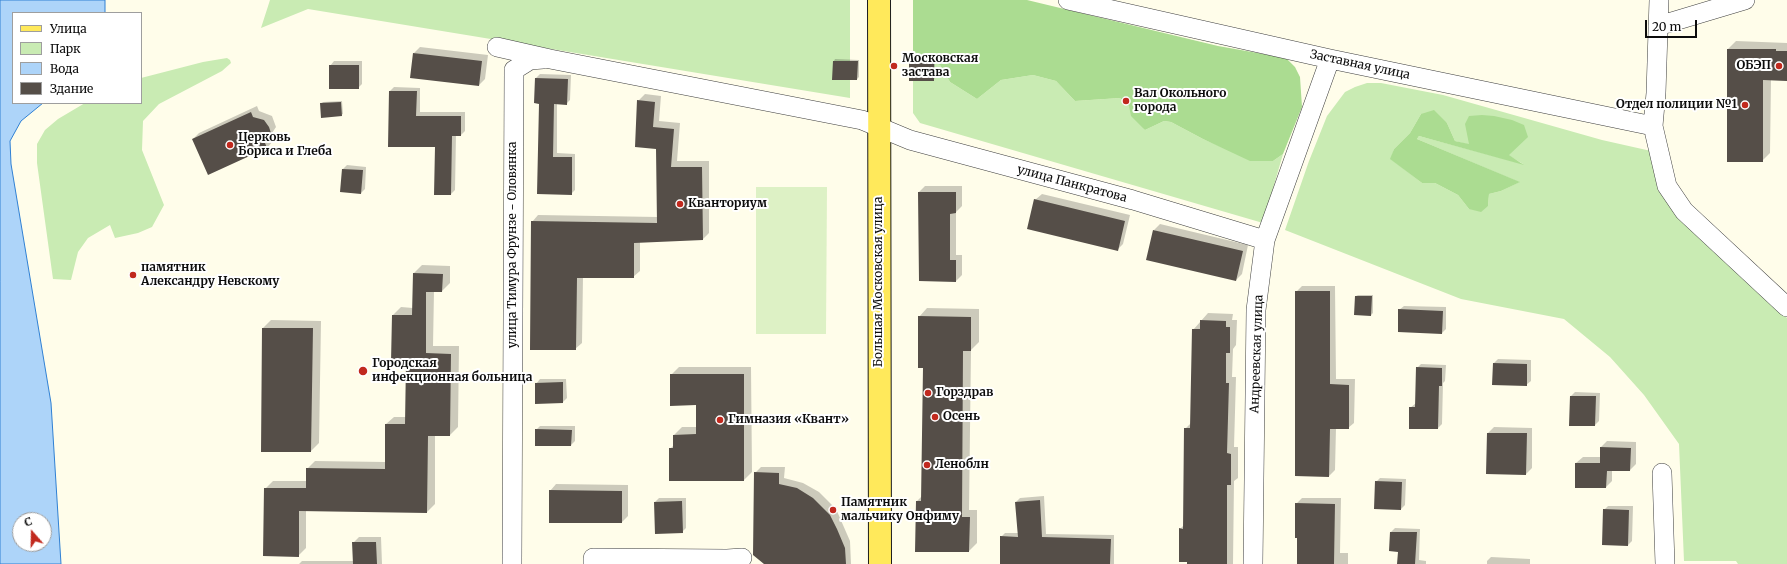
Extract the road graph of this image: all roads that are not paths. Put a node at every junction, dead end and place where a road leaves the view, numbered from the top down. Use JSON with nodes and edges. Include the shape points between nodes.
{"nodes":[{"id":1,"x":880,"y":0,"type":"edge"},
{"id":2,"x":1068,"y":0,"type":"edge"},
{"id":3,"x":1659,"y":0,"type":"edge"},
{"id":4,"x":1745,"y":0,"type":"edge"},
{"id":5,"x":1658,"y":26,"type":"junction"},
{"id":6,"x":497,"y":47,"type":"dead end"},
{"id":7,"x":550,"y":59,"type":"junction"},
{"id":8,"x":1330,"y":59,"type":"junction"},
{"id":9,"x":879,"y":128,"type":"junction"},
{"id":10,"x":1654,"y":130,"type":"junction"},
{"id":11,"x":1265,"y":240,"type":"junction"},
{"id":12,"x":1787,"y":306,"type":"edge"},
{"id":13,"x":1662,"y":473,"type":"dead end"},
{"id":14,"x":732,"y":560,"type":"edge"},
{"id":15,"x":512,"y":564,"type":"edge"},
{"id":16,"x":593,"y":564,"type":"edge"},
{"id":17,"x":880,"y":564,"type":"edge"},
{"id":18,"x":1253,"y":564,"type":"edge"},
{"id":19,"x":1665,"y":564,"type":"edge"}],
"edges":[{"from":1,"to":9,"type":"main road","name":"Большая Московская улица"},
{"from":2,"to":8,"type":"street","name":"Заставная улица"},
{"from":3,"to":5,"type":"street"},
{"from":4,"to":5,"type":"street"},
{"from":5,"to":10,"type":"street"},
{"from":6,"to":7,"type":"street"},
{"from":7,"to":9,"type":"street","name":"улица Панкратова","via":[[862,120]]},
{"from":7,"to":15,"type":"street","name":"улица Тимура Фрунзе - Оловянка","via":[[530,60],[514,70]]},
{"from":8,"to":10,"type":"street","name":"Заставная улица"},
{"from":8,"to":11,"type":"street","name":"Андреевская улица"},
{"from":9,"to":11,"type":"street","name":"улица Панкратова","via":[[910,140],[1133,200]]},
{"from":9,"to":17,"type":"main road","name":"Большая Московская улица"},
{"from":10,"to":12,"type":"street","via":[[1667,186],[1684,211]]},
{"from":11,"to":18,"type":"street","name":"Андреевская улица","via":[[1256,310]]},
{"from":13,"to":19,"type":"street"},
{"from":14,"to":16,"type":"street","via":[[593,558]]}]}
